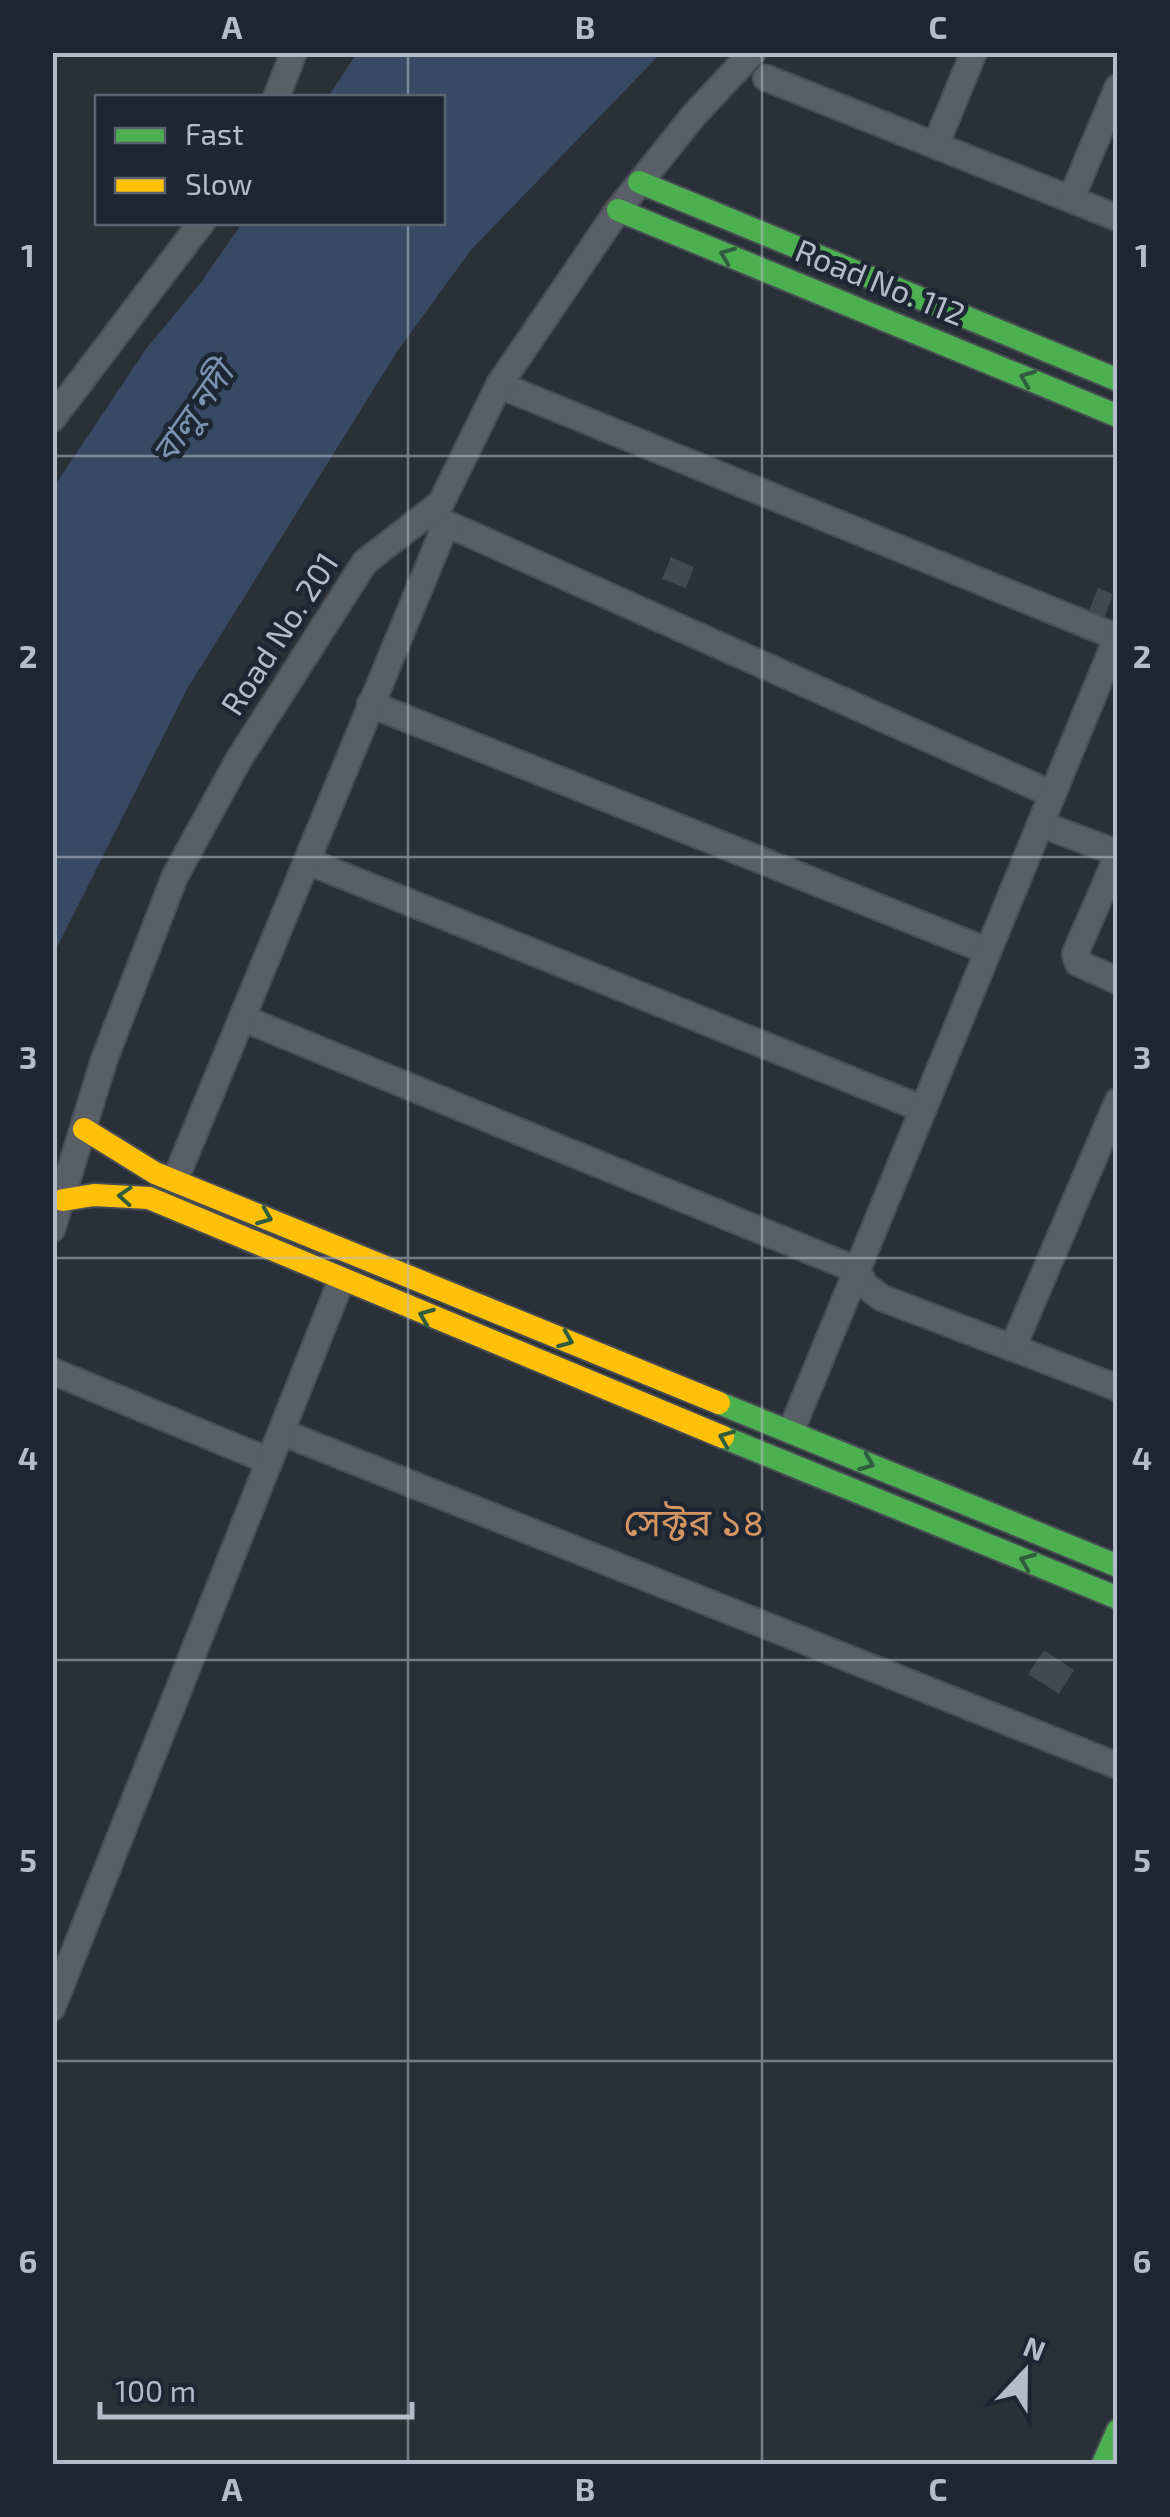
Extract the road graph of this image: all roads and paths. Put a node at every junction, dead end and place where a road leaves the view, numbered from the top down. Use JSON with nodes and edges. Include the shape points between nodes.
{"nodes":[{"id":1,"x":294,"y":52,"type":"edge"},
{"id":2,"x":753,"y":52,"type":"edge"},
{"id":3,"x":974,"y":52,"type":"edge"},
{"id":4,"x":766,"y":78,"type":"dead end"},
{"id":5,"x":1118,"y":86,"type":"edge"},
{"id":6,"x":277,"y":95,"type":"edge"},
{"id":7,"x":936,"y":144,"type":"junction"},
{"id":8,"x":640,"y":182,"type":"junction"},
{"id":9,"x":1071,"y":199,"type":"junction"},
{"id":10,"x":618,"y":210,"type":"junction"},
{"id":11,"x":1118,"y":218,"type":"edge"},
{"id":12,"x":200,"y":225,"type":"edge"},
{"id":13,"x":1118,"y":380,"type":"edge"},
{"id":14,"x":499,"y":386,"type":"junction"},
{"id":15,"x":1118,"y":416,"type":"edge"},
{"id":16,"x":52,"y":419,"type":"edge"},
{"id":17,"x":438,"y":520,"type":"junction"},
{"id":18,"x":1117,"y":636,"type":"edge"},
{"id":19,"x":370,"y":704,"type":"junction"},
{"id":20,"x":1052,"y":794,"type":"junction"},
{"id":21,"x":1040,"y":824,"type":"junction"},
{"id":22,"x":1118,"y":854,"type":"edge"},
{"id":23,"x":308,"y":862,"type":"junction"},
{"id":24,"x":988,"y":950,"type":"junction"},
{"id":25,"x":1118,"y":981,"type":"edge"},
{"id":26,"x":242,"y":1018,"type":"junction"},
{"id":27,"x":1118,"y":1101,"type":"edge"},
{"id":28,"x":923,"y":1108,"type":"junction"},
{"id":29,"x":84,"y":1129,"type":"junction"},
{"id":30,"x":174,"y":1180,"type":"junction"},
{"id":31,"x":63,"y":1200,"type":"junction"},
{"id":32,"x":52,"y":1229,"type":"edge"},
{"id":33,"x":856,"y":1270,"type":"junction"},
{"id":34,"x":341,"y":1281,"type":"junction"},
{"id":35,"x":1012,"y":1347,"type":"junction"},
{"id":36,"x":52,"y":1371,"type":"edge"},
{"id":37,"x":1118,"y":1388,"type":"edge"},
{"id":38,"x":790,"y":1431,"type":"junction"},
{"id":39,"x":281,"y":1432,"type":"junction"},
{"id":40,"x":269,"y":1461,"type":"junction"},
{"id":41,"x":1118,"y":1566,"type":"edge"},
{"id":42,"x":1118,"y":1598,"type":"edge"},
{"id":43,"x":1118,"y":1766,"type":"edge"},
{"id":44,"x":52,"y":2008,"type":"edge"},
{"id":45,"x":1118,"y":2430,"type":"edge"},
{"id":46,"x":1104,"y":2464,"type":"edge"}],
"edges":[{"from":1,"to":6,"type":"street"},
{"from":2,"to":8,"type":"street","name":"Road No. 201"},
{"from":3,"to":7,"type":"street"},
{"from":4,"to":7,"type":"street"},
{"from":5,"to":9,"type":"street"},
{"from":7,"to":9,"type":"street"},
{"from":8,"to":10,"type":"street","name":"Road No. 201"},
{"from":8,"to":13,"type":"street","name":"Road No. 112"},
{"from":9,"to":11,"type":"street"},
{"from":10,"to":14,"type":"street","name":"Road No. 201"},
{"from":15,"to":10,"type":"street","name":"Road No. 112","one_way":true},
{"from":12,"to":16,"type":"street"},
{"from":14,"to":17,"type":"street","name":"Road No. 201"},
{"from":14,"to":18,"type":"street"},
{"from":17,"to":19,"type":"street"},
{"from":17,"to":20,"type":"street"},
{"from":17,"to":29,"type":"street","name":"Road No. 201","via":[[406,528],[365,562],[239,758],[175,876]]},
{"from":18,"to":20,"type":"street"},
{"from":19,"to":23,"type":"street"},
{"from":19,"to":24,"type":"street"},
{"from":20,"to":21,"type":"street"},
{"from":21,"to":22,"type":"street"},
{"from":21,"to":24,"type":"street"},
{"from":22,"to":25,"type":"street","via":[[1075,954],[1078,963]]},
{"from":23,"to":26,"type":"street"},
{"from":23,"to":28,"type":"street"},
{"from":24,"to":28,"type":"street"},
{"from":26,"to":30,"type":"street"},
{"from":26,"to":33,"type":"street"},
{"from":27,"to":35,"type":"street"},
{"from":28,"to":33,"type":"street"},
{"from":29,"to":30,"type":"street"},
{"from":29,"to":31,"type":"street","name":"Road No. 201"},
{"from":30,"to":38,"type":"street","one_way":true},
{"from":31,"to":32,"type":"street","name":"Road No. 201"},
{"from":34,"to":31,"type":"street","one_way":true,"via":[[149,1198]]},
{"from":33,"to":35,"type":"street","via":[[882,1298]]},
{"from":33,"to":38,"type":"street"},
{"from":34,"to":39,"type":"street"},
{"from":42,"to":34,"type":"street","one_way":true},
{"from":35,"to":37,"type":"street"},
{"from":36,"to":40,"type":"street"},
{"from":38,"to":41,"type":"street","one_way":true},
{"from":39,"to":40,"type":"street"},
{"from":39,"to":43,"type":"street"},
{"from":40,"to":44,"type":"street"},
{"from":45,"to":46,"type":"street"}]}
